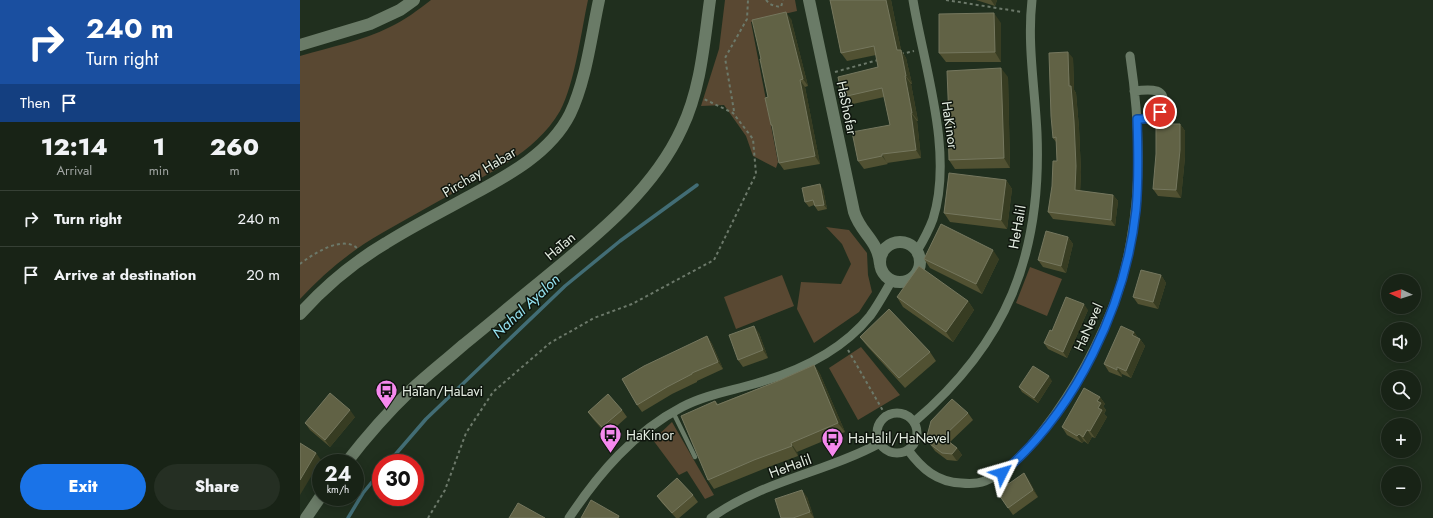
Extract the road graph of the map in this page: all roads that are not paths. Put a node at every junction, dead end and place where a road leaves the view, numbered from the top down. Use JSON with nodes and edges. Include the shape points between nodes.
{"nodes":[{"id":1,"x":414,"y":0,"type":"edge"},
{"id":2,"x":598,"y":0,"type":"edge"},
{"id":3,"x":710,"y":0,"type":"edge"},
{"id":4,"x":809,"y":0,"type":"edge"},
{"id":5,"x":913,"y":0,"type":"edge"},
{"id":6,"x":1032,"y":0,"type":"edge"},
{"id":7,"x":300,"y":45,"type":"edge"},
{"id":8,"x":1130,"y":56,"type":"dead end"},
{"id":9,"x":1134,"y":91,"type":"junction"},
{"id":10,"x":1137,"y":119,"type":"junction"},
{"id":11,"x":858,"y":222,"type":"junction"},
{"id":12,"x":898,"y":242,"type":"junction"},
{"id":13,"x":917,"y":251,"type":"junction"},
{"id":14,"x":880,"y":264,"type":"junction"},
{"id":15,"x":892,"y":280,"type":"junction"},
{"id":16,"x":300,"y":314,"type":"edge"},
{"id":17,"x":673,"y":412,"type":"junction"},
{"id":18,"x":914,"y":422,"type":"junction"},
{"id":19,"x":880,"y":443,"type":"junction"},
{"id":20,"x":908,"y":450,"type":"junction"},
{"id":21,"x":353,"y":454,"type":"edge"},
{"id":22,"x":694,"y":458,"type":"edge"},
{"id":23,"x":314,"y":506,"type":"edge"},
{"id":24,"x":306,"y":518,"type":"edge"},
{"id":25,"x":569,"y":518,"type":"edge"},
{"id":26,"x":711,"y":518,"type":"edge"}],
"edges":[{"from":1,"to":7,"type":"street","via":[[400,10],[370,24]]},
{"from":2,"to":16,"type":"street","name":"Pirchay Habar","via":[[584,72],[576,98],[569,115],[552,139],[515,170],[366,256],[329,284]]},
{"from":3,"to":21,"type":"street","name":"HaTan","via":[[702,60],[694,93],[682,128],[660,165],[633,198],[588,242],[412,389]]},
{"from":4,"to":11,"type":"street","name":"HaShofar","via":[[853,209]]},
{"from":5,"to":13,"type":"street","name":"HaKinor","via":[[938,134],[940,172],[933,220]]},
{"from":6,"to":18,"type":"street","name":"HeHalil","via":[[1030,48],[1037,165],[1033,224],[1027,253],[1005,311],[989,338],[950,389]]},
{"from":8,"to":9,"type":"street","name":"HaNevel"},
{"from":9,"to":10,"type":"street","name":"HaNevel"},
{"from":9,"to":10,"type":"street","via":[[1158,91],[1164,101],[1156,116],[1150,119]]},
{"from":10,"to":20,"type":"street","name":"HaNevel","via":[[1136,210],[1122,276],[1100,338],[1066,399],[1046,428],[1002,473],[973,484],[946,481],[933,476],[922,468]]},
{"from":11,"to":12,"type":"street","via":[[873,234]]},
{"from":11,"to":14,"type":"street","name":"HaShofar","via":[[878,251]]},
{"from":12,"to":13,"type":"street","via":[[910,245]]},
{"from":12,"to":14,"type":"street","via":[[885,249]]},
{"from":13,"to":15,"type":"street","via":[[920,263],[915,275],[905,281]]},
{"from":14,"to":15,"type":"street","via":[[885,275]]},
{"from":15,"to":17,"type":"street","via":[[861,326],[817,359],[773,379],[702,398]]},
{"from":17,"to":22,"type":"lane"},
{"from":17,"to":25,"type":"street","via":[[660,419],[623,450]]},
{"from":18,"to":19,"type":"street","via":[[902,414],[886,416],[878,428]]},
{"from":18,"to":20,"type":"street","via":[[916,437]]},
{"from":19,"to":20,"type":"street","via":[[892,452]]},
{"from":19,"to":26,"type":"street","name":"HeHalil","via":[[855,457],[761,491]]},
{"from":23,"to":24,"type":"street"}]}
